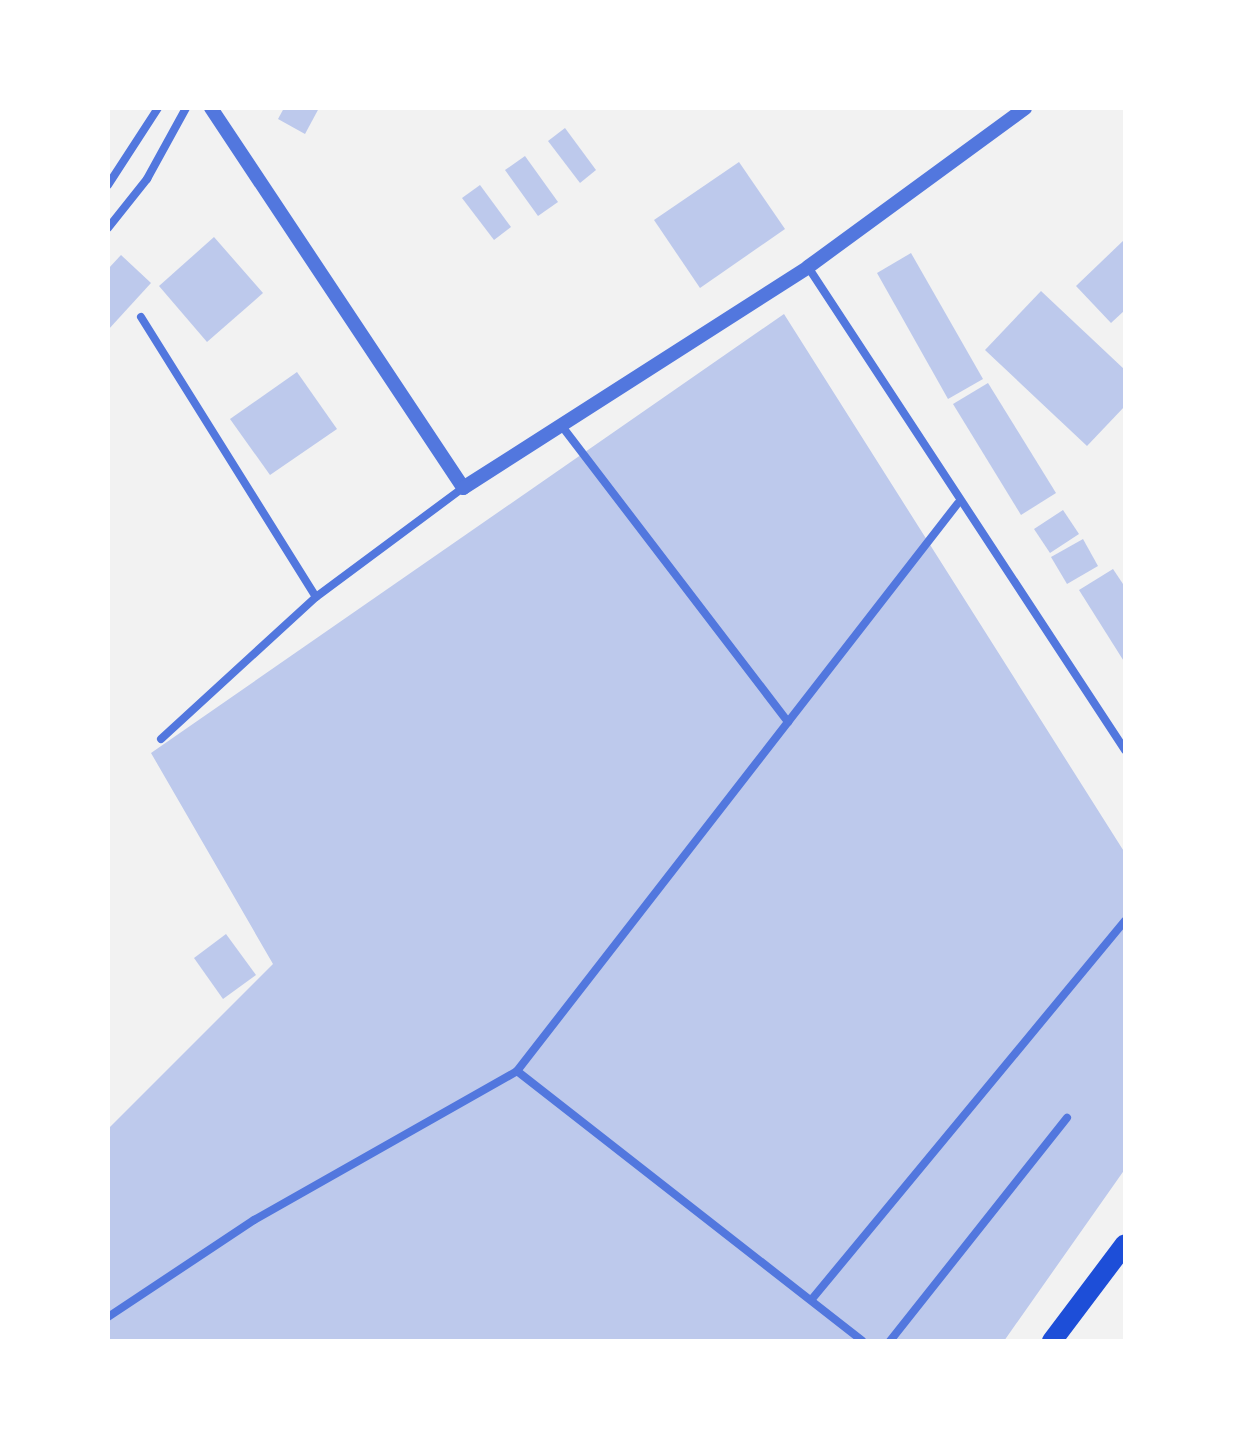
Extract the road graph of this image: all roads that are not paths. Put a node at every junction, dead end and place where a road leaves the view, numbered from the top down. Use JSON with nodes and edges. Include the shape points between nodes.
{"nodes":[{"id":1,"x":158,"y":108,"type":"edge"},
{"id":2,"x":186,"y":108,"type":"edge"},
{"id":3,"x":211,"y":108,"type":"edge"},
{"id":4,"x":1025,"y":108,"type":"edge"},
{"id":5,"x":108,"y":185,"type":"edge"},
{"id":6,"x":108,"y":228,"type":"edge"},
{"id":7,"x":808,"y":267,"type":"junction"},
{"id":8,"x":141,"y":317,"type":"dead end"},
{"id":9,"x":561,"y":425,"type":"junction"},
{"id":10,"x":463,"y":488,"type":"junction"},
{"id":11,"x":958,"y":503,"type":"junction"},
{"id":12,"x":316,"y":597,"type":"junction"},
{"id":13,"x":788,"y":722,"type":"junction"},
{"id":14,"x":161,"y":739,"type":"dead end"},
{"id":15,"x":1125,"y":750,"type":"edge"},
{"id":16,"x":1125,"y":921,"type":"edge"},
{"id":17,"x":517,"y":1071,"type":"junction"},
{"id":18,"x":1067,"y":1118,"type":"dead end"},
{"id":19,"x":1125,"y":1244,"type":"edge"},
{"id":20,"x":812,"y":1299,"type":"junction"},
{"id":21,"x":108,"y":1317,"type":"edge"},
{"id":22,"x":862,"y":1341,"type":"edge"},
{"id":23,"x":890,"y":1341,"type":"edge"},
{"id":24,"x":1052,"y":1341,"type":"edge"}],
"edges":[{"from":1,"to":5,"type":"street"},
{"from":2,"to":6,"type":"street","via":[[147,179]]},
{"from":3,"to":10,"type":"street"},
{"from":4,"to":7,"type":"street"},
{"from":7,"to":9,"type":"street"},
{"from":7,"to":11,"type":"street"},
{"from":8,"to":12,"type":"street"},
{"from":9,"to":10,"type":"street"},
{"from":9,"to":13,"type":"street"},
{"from":10,"to":12,"type":"street"},
{"from":11,"to":13,"type":"street"},
{"from":11,"to":15,"type":"street"},
{"from":12,"to":14,"type":"street"},
{"from":13,"to":17,"type":"street"},
{"from":16,"to":20,"type":"street"},
{"from":17,"to":20,"type":"street"},
{"from":17,"to":21,"type":"street","via":[[254,1220]]},
{"from":18,"to":23,"type":"street"},
{"from":19,"to":24,"type":"main road"},
{"from":20,"to":22,"type":"street"}]}
